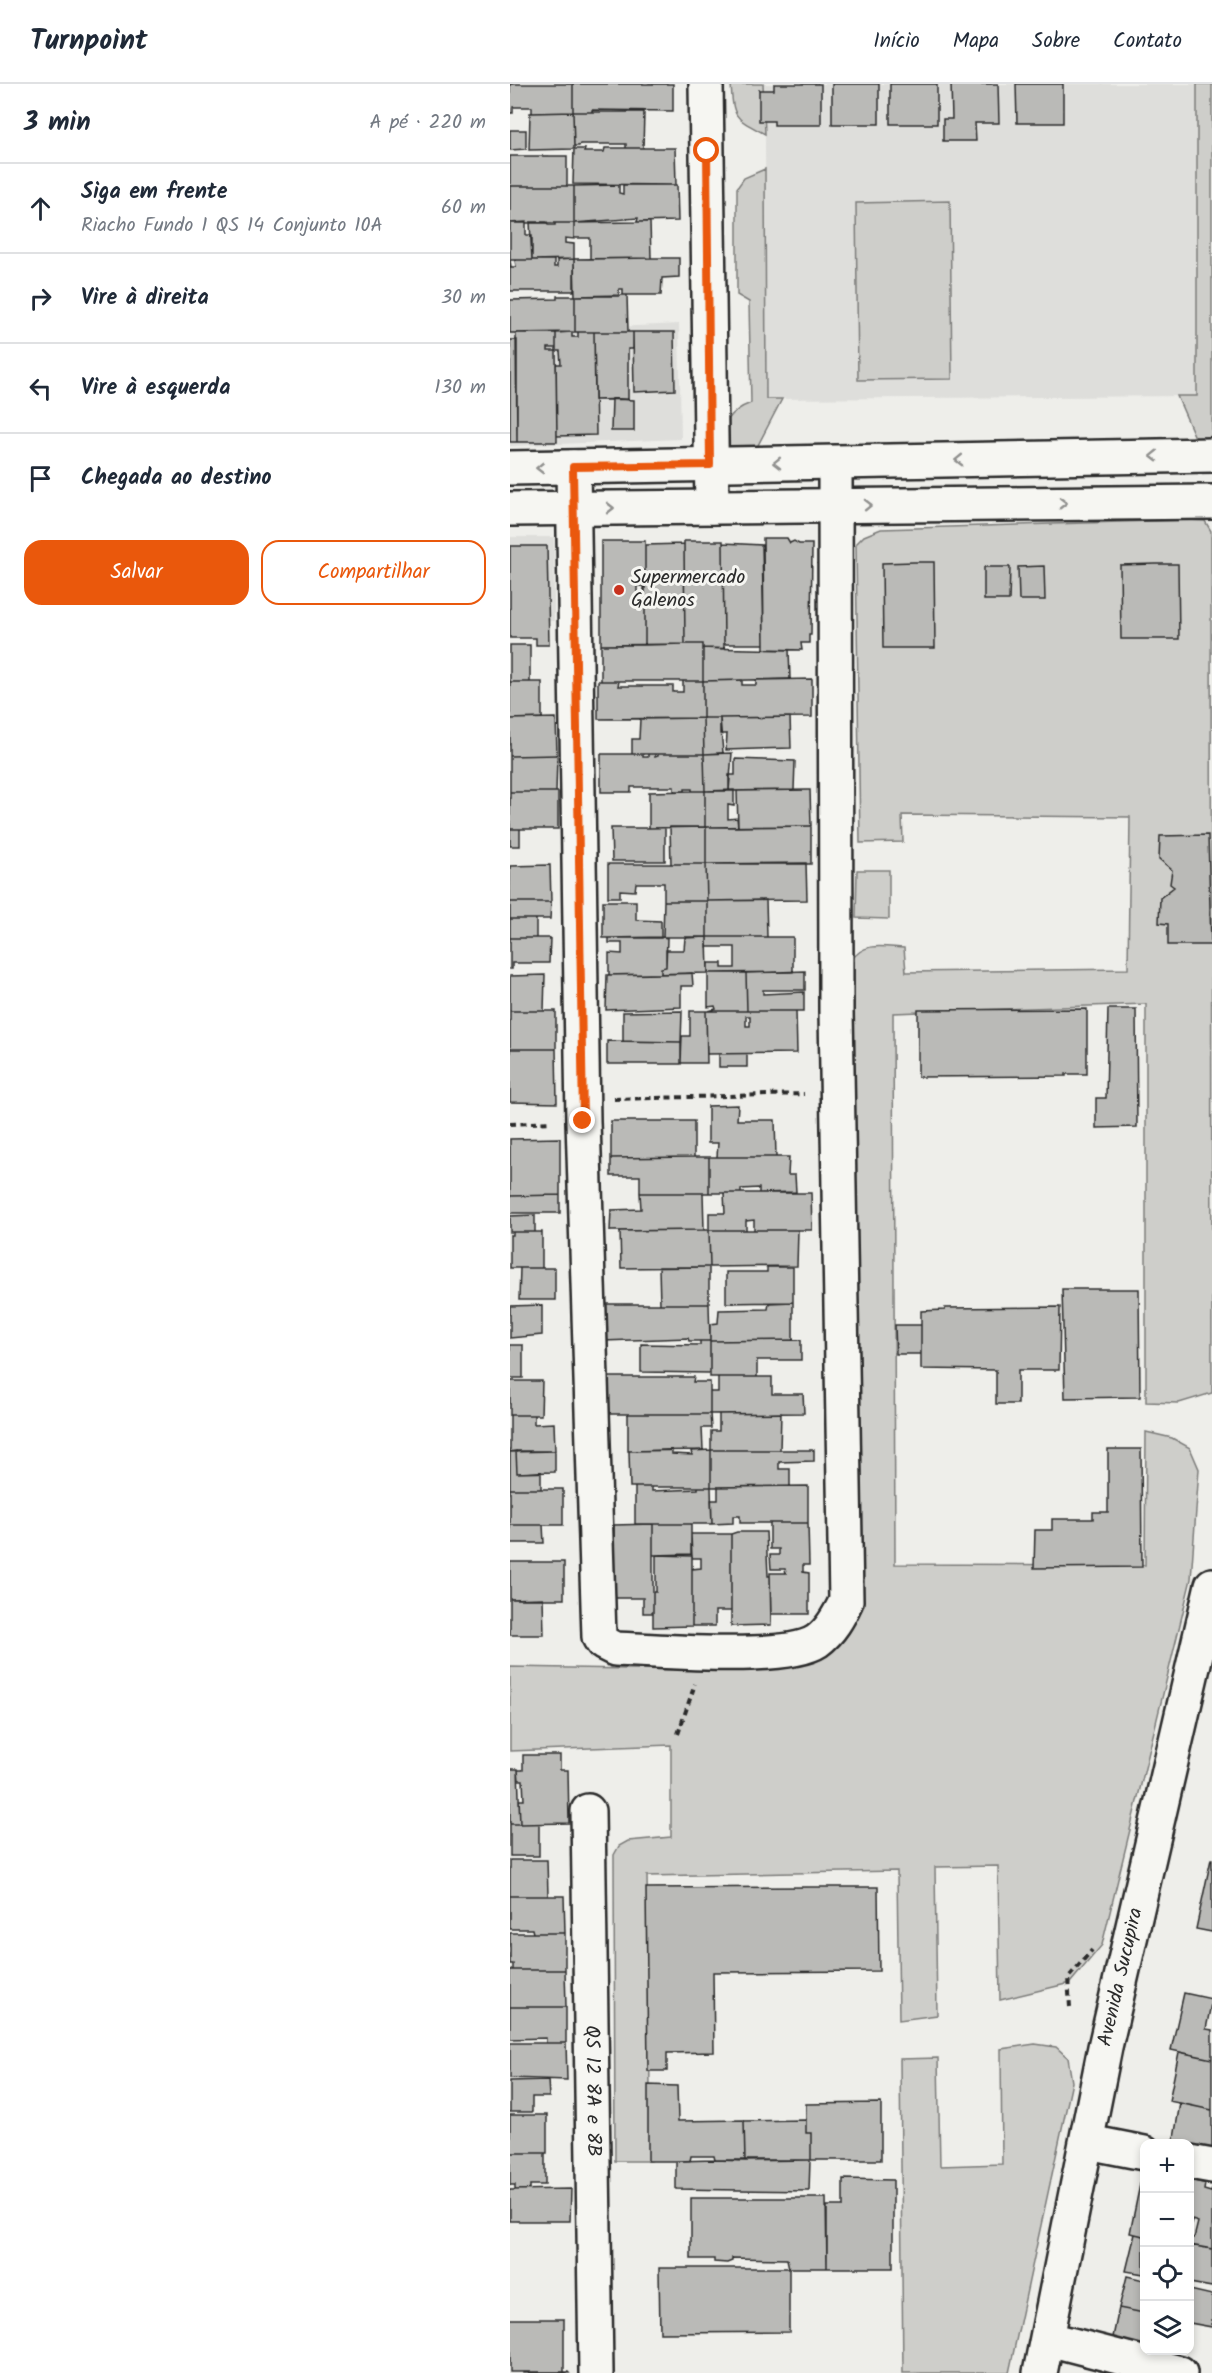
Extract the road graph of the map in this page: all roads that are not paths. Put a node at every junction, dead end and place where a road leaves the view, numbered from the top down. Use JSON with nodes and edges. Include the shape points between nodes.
{"nodes":[{"id":1,"x":706,"y":84,"type":"edge"},
{"id":2,"x":1212,"y":455,"type":"edge"},
{"id":3,"x":835,"y":463,"type":"junction"},
{"id":4,"x":710,"y":465,"type":"junction"},
{"id":5,"x":573,"y":467,"type":"junction"},
{"id":6,"x":510,"y":468,"type":"edge"},
{"id":7,"x":1212,"y":502,"type":"edge"},
{"id":8,"x":834,"y":506,"type":"junction"},
{"id":9,"x":712,"y":507,"type":"junction"},
{"id":10,"x":573,"y":508,"type":"junction"},
{"id":11,"x":510,"y":509,"type":"edge"},
{"id":12,"x":1212,"y":1585,"type":"edge"},
{"id":13,"x":588,"y":1811,"type":"dead end"},
{"id":14,"x":1088,"y":2142,"type":"junction"},
{"id":15,"x":1140,"y":2152,"type":"edge"},
{"id":16,"x":1194,"y":2163,"type":"edge"},
{"id":17,"x":1212,"y":2166,"type":"edge"},
{"id":18,"x":1048,"y":2339,"type":"junction"},
{"id":19,"x":596,"y":2373,"type":"edge"},
{"id":20,"x":1040,"y":2373,"type":"edge"},
{"id":21,"x":1180,"y":2373,"type":"edge"}],
"edges":[{"from":1,"to":4,"type":"street"},
{"from":2,"to":3,"type":"street","one_way":true},
{"from":3,"to":4,"type":"street","one_way":true},
{"from":3,"to":8,"type":"street"},
{"from":4,"to":5,"type":"street"},
{"from":4,"to":9,"type":"street"},
{"from":5,"to":6,"type":"street","one_way":true},
{"from":5,"to":10,"type":"street"},
{"from":8,"to":7,"type":"street","one_way":true},
{"from":8,"to":9,"type":"street"},
{"from":8,"to":10,"type":"street","via":[[846,1600],[830,1629],[818,1641],[806,1647],[762,1654],[615,1649],[599,1637],[583,1110]]},
{"from":10,"to":9,"type":"street","one_way":true},
{"from":10,"to":11,"type":"street"},
{"from":12,"to":14,"type":"street","name":"Avenida Sucupira","via":[[1105,2047]]},
{"from":13,"to":19,"type":"street","name":"QS 12 8A e 8B"},
{"from":14,"to":15,"type":"street"},
{"from":14,"to":18,"type":"street","name":"Avenida Sucupira"},
{"from":16,"to":17,"type":"street"},
{"from":18,"to":20,"type":"street","name":"Avenida Sucupira"},
{"from":18,"to":21,"type":"street"}]}
